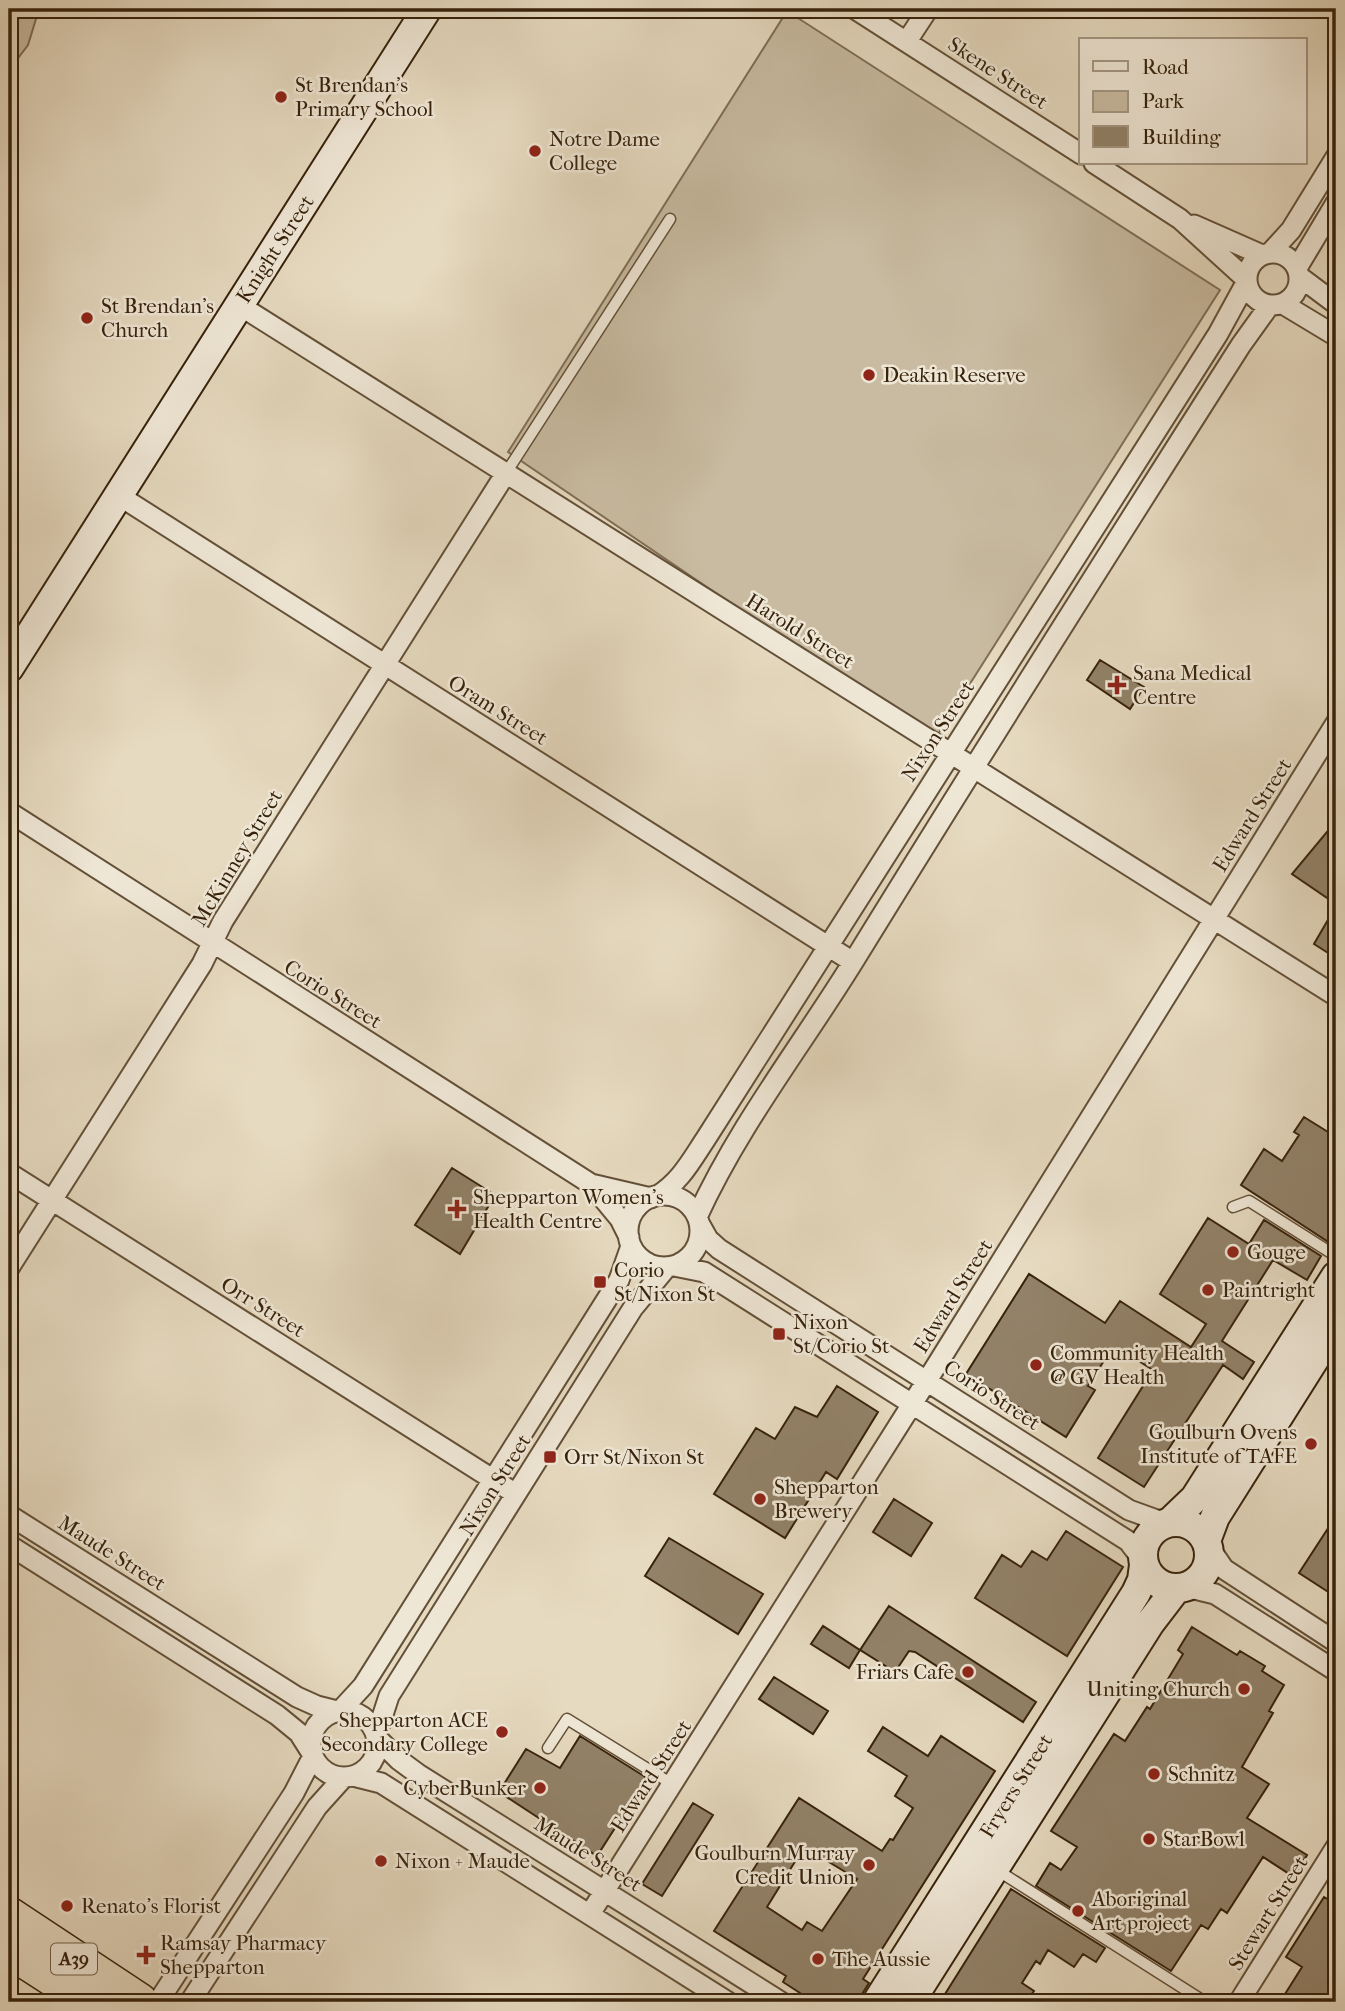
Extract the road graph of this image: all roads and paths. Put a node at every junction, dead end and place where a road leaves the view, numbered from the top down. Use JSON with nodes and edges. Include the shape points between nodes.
{"nodes":[{"id":1,"x":427,"y":9,"type":"edge"},
{"id":2,"x":855,"y":9,"type":"edge"},
{"id":3,"x":928,"y":9,"type":"edge"},
{"id":4,"x":907,"y":41,"type":"junction"},
{"id":5,"x":1079,"y":153,"type":"edge"},
{"id":6,"x":1336,"y":157,"type":"edge"},
{"id":7,"x":1096,"y":164,"type":"edge"},
{"id":8,"x":1336,"y":203,"type":"edge"},
{"id":9,"x":670,"y":219,"type":"dead end"},
{"id":10,"x":1180,"y":219,"type":"junction"},
{"id":11,"x":1266,"y":254,"type":"junction"},
{"id":12,"x":1298,"y":272,"type":"junction"},
{"id":13,"x":1247,"y":281,"type":"junction"},
{"id":14,"x":1336,"y":304,"type":"edge"},
{"id":15,"x":239,"y":305,"type":"junction"},
{"id":16,"x":1276,"y":305,"type":"junction"},
{"id":17,"x":1336,"y":336,"type":"edge"},
{"id":18,"x":506,"y":473,"type":"junction"},
{"id":19,"x":118,"y":495,"type":"junction"},
{"id":20,"x":385,"y":665,"type":"junction"},
{"id":21,"x":9,"y":667,"type":"edge"},
{"id":22,"x":1336,"y":723,"type":"edge"},
{"id":23,"x":951,"y":753,"type":"junction"},
{"id":24,"x":972,"y":767,"type":"junction"},
{"id":25,"x":9,"y":812,"type":"edge"},
{"id":26,"x":9,"y":825,"type":"edge"},
{"id":27,"x":51,"y":841,"type":"junction"},
{"id":28,"x":1214,"y":919,"type":"junction"},
{"id":29,"x":212,"y":944,"type":"junction"},
{"id":30,"x":827,"y":946,"type":"junction"},
{"id":31,"x":853,"y":962,"type":"junction"},
{"id":32,"x":1336,"y":996,"type":"edge"},
{"id":33,"x":9,"y":1173,"type":"edge"},
{"id":34,"x":591,"y":1184,"type":"junction"},
{"id":35,"x":654,"y":1197,"type":"junction"},
{"id":36,"x":52,"y":1200,"type":"junction"},
{"id":37,"x":1233,"y":1207,"type":"dead end"},
{"id":38,"x":698,"y":1220,"type":"junction"},
{"id":39,"x":630,"y":1242,"type":"junction"},
{"id":40,"x":1336,"y":1256,"type":"edge"},
{"id":41,"x":670,"y":1266,"type":"junction"},
{"id":42,"x":9,"y":1268,"type":"edge"},
{"id":43,"x":1336,"y":1276,"type":"edge"},
{"id":44,"x":1330,"y":1318,"type":"edge"},
{"id":45,"x":927,"y":1381,"type":"junction"},
{"id":46,"x":913,"y":1403,"type":"junction"},
{"id":47,"x":493,"y":1480,"type":"junction"},
{"id":48,"x":516,"y":1494,"type":"junction"},
{"id":49,"x":9,"y":1515,"type":"edge"},
{"id":50,"x":1168,"y":1522,"type":"junction"},
{"id":51,"x":1208,"y":1544,"type":"junction"},
{"id":52,"x":9,"y":1545,"type":"edge"},
{"id":53,"x":58,"y":1546,"type":"junction"},
{"id":54,"x":1143,"y":1562,"type":"junction"},
{"id":55,"x":45,"y":1568,"type":"junction"},
{"id":56,"x":1181,"y":1588,"type":"junction"},
{"id":57,"x":197,"y":1633,"type":"junction"},
{"id":58,"x":1336,"y":1642,"type":"edge"},
{"id":59,"x":182,"y":1656,"type":"junction"},
{"id":60,"x":1336,"y":1671,"type":"edge"},
{"id":61,"x":338,"y":1711,"type":"junction"},
{"id":62,"x":376,"y":1737,"type":"junction"},
{"id":63,"x":548,"y":1748,"type":"dead end"},
{"id":64,"x":312,"y":1754,"type":"junction"},
{"id":65,"x":349,"y":1777,"type":"junction"},
{"id":66,"x":672,"y":1784,"type":"junction"},
{"id":67,"x":1336,"y":1847,"type":"edge"},
{"id":68,"x":984,"y":1861,"type":"junction"},
{"id":69,"x":604,"y":1891,"type":"junction"},
{"id":70,"x":590,"y":1914,"type":"junction"},
{"id":71,"x":9,"y":1916,"type":"edge"},
{"id":72,"x":9,"y":1950,"type":"edge"},
{"id":73,"x":90,"y":2002,"type":"edge"},
{"id":74,"x":139,"y":2002,"type":"edge"},
{"id":75,"x":158,"y":2002,"type":"edge"},
{"id":76,"x":190,"y":2002,"type":"edge"},
{"id":77,"x":726,"y":2002,"type":"edge"},
{"id":78,"x":780,"y":2002,"type":"edge"},
{"id":79,"x":877,"y":2002,"type":"edge"},
{"id":80,"x":911,"y":2002,"type":"edge"},
{"id":81,"x":1205,"y":2002,"type":"edge"},
{"id":82,"x":1239,"y":2002,"type":"edge"}],
"edges":[{"from":1,"to":15,"type":"street","name":"Knight Street"},
{"from":2,"to":4,"type":"street","name":"Skene Street"},
{"from":3,"to":4,"type":"street"},
{"from":4,"to":5,"type":"street","name":"Skene Street"},
{"from":6,"to":11,"type":"street","via":[[1292,230]]},
{"from":7,"to":10,"type":"street"},
{"from":8,"to":12,"type":"street"},
{"from":9,"to":18,"type":"lane"},
{"from":10,"to":11,"type":"street"},
{"from":10,"to":13,"type":"street"},
{"from":11,"to":12,"type":"street","via":[[1286,256]]},
{"from":11,"to":13,"type":"street","via":[[1251,266]]},
{"from":12,"to":14,"type":"street"},
{"from":12,"to":16,"type":"street","via":[[1294,296]]},
{"from":13,"to":16,"type":"street","via":[[1254,297]]},
{"from":13,"to":23,"type":"street","name":"Nixon Street","via":[[1218,334]]},
{"from":15,"to":18,"type":"street","name":"Harold Street"},
{"from":15,"to":19,"type":"street","name":"Knight Street"},
{"from":16,"to":17,"type":"street"},
{"from":16,"to":24,"type":"street","via":[[1241,345]]},
{"from":18,"to":20,"type":"street","name":"McKinney Street"},
{"from":18,"to":23,"type":"street","name":"Harold Street"},
{"from":19,"to":20,"type":"street","name":"Oram Street"},
{"from":19,"to":21,"type":"street","name":"Knight Street"},
{"from":20,"to":29,"type":"street","name":"McKinney Street"},
{"from":20,"to":30,"type":"street","name":"Oram Street"},
{"from":22,"to":28,"type":"street","name":"Edward Street"},
{"from":23,"to":24,"type":"street","name":"Harold Street"},
{"from":23,"to":30,"type":"street","name":"Nixon Street"},
{"from":24,"to":28,"type":"street","name":"Harold Street"},
{"from":24,"to":31,"type":"street"},
{"from":25,"to":27,"type":"street","name":"Corio Street"},
{"from":26,"to":27,"type":"street","name":"Corio Street"},
{"from":27,"to":29,"type":"street","name":"Corio Street"},
{"from":28,"to":32,"type":"street","name":"Harold Street"},
{"from":28,"to":45,"type":"street","name":"Edward Street"},
{"from":29,"to":34,"type":"street","name":"Corio Street"},
{"from":29,"to":36,"type":"street","name":"McKinney Street"},
{"from":30,"to":31,"type":"street","name":"Oram Street"},
{"from":30,"to":35,"type":"street","name":"Nixon Street","via":[[684,1173]]},
{"from":31,"to":38,"type":"street","via":[[719,1170]]},
{"from":33,"to":36,"type":"street","name":"Orr Street"},
{"from":34,"to":35,"type":"street","name":"Corio Street"},
{"from":34,"to":39,"type":"street","name":"Corio Street","via":[[620,1219]]},
{"from":35,"to":38,"type":"street","via":[[681,1199]]},
{"from":35,"to":39,"type":"street","via":[[633,1214]]},
{"from":36,"to":42,"type":"street","name":"McKinney Street"},
{"from":36,"to":47,"type":"street","name":"Orr Street"},
{"from":37,"to":40,"type":"lane","via":[[1249,1201]]},
{"from":38,"to":41,"type":"street","via":[[700,1236],[695,1250],[686,1260]]},
{"from":38,"to":45,"type":"street","name":"Corio Street","via":[[719,1249]]},
{"from":39,"to":41,"type":"street","via":[[646,1262]]},
{"from":39,"to":47,"type":"street","name":"Nixon Street","via":[[619,1279]]},
{"from":41,"to":46,"type":"street","via":[[704,1272]]},
{"from":41,"to":48,"type":"street","name":"Nixon Street","via":[[633,1308]]},
{"from":43,"to":44,"type":"street"},
{"from":44,"to":50,"type":"street","via":[[1195,1498]]},
{"from":44,"to":51,"type":"street","via":[[1215,1517]]},
{"from":45,"to":46,"type":"street","name":"Edward Street"},
{"from":45,"to":50,"type":"street","name":"Corio Street","via":[[1129,1510]]},
{"from":46,"to":54,"type":"street","via":[[1128,1541]]},
{"from":46,"to":66,"type":"street","name":"Edward Street"},
{"from":47,"to":48,"type":"street","name":"Orr Street"},
{"from":47,"to":61,"type":"street","name":"Nixon Street","via":[[363,1686]]},
{"from":48,"to":62,"type":"street","name":"Nixon Street","via":[[388,1696]]},
{"from":49,"to":53,"type":"street","name":"Maude Street"},
{"from":50,"to":51,"type":"street","via":[[1192,1525]]},
{"from":50,"to":54,"type":"street","via":[[1145,1541]]},
{"from":51,"to":56,"type":"street","via":[[1205,1572]]},
{"from":51,"to":58,"type":"street","via":[[1229,1573]]},
{"from":52,"to":55,"type":"street"},
{"from":53,"to":55,"type":"street"},
{"from":53,"to":57,"type":"street","name":"Maude Street"},
{"from":54,"to":56,"type":"street","via":[[1156,1582]]},
{"from":54,"to":68,"type":"street","name":"Fryers Street","via":[[1136,1593]]},
{"from":55,"to":59,"type":"street"},
{"from":56,"to":60,"type":"street","via":[[1215,1594]]},
{"from":56,"to":68,"type":"street","name":"Fryers Street","via":[[1150,1623]]},
{"from":57,"to":59,"type":"street"},
{"from":57,"to":61,"type":"street","name":"Maude Street","via":[[297,1696]]},
{"from":59,"to":64,"type":"street","via":[[277,1715],[299,1733]]},
{"from":61,"to":62,"type":"street","via":[[366,1719]]},
{"from":61,"to":64,"type":"street","via":[[314,1729]]},
{"from":62,"to":65,"type":"street","via":[[372,1761]]},
{"from":62,"to":69,"type":"street","name":"Maude Street","via":[[418,1774]]},
{"from":63,"to":66,"type":"lane","via":[[567,1719]]},
{"from":64,"to":65,"type":"street","via":[[325,1771]]},
{"from":64,"to":75,"type":"street","via":[[294,1793]]},
{"from":65,"to":70,"type":"street","via":[[381,1783]]},
{"from":65,"to":76,"type":"street","via":[[317,1807]]},
{"from":66,"to":69,"type":"street","name":"Edward Street"},
{"from":67,"to":82,"type":"street","name":"Stewart Street"},
{"from":68,"to":79,"type":"street","name":"Fryers Street"},
{"from":68,"to":80,"type":"street","name":"Fryers Street"},
{"from":68,"to":81,"type":"lane"},
{"from":69,"to":70,"type":"street","name":"Edward Street"},
{"from":69,"to":78,"type":"street","name":"Maude Street"},
{"from":70,"to":77,"type":"street"},
{"from":71,"to":74,"type":"highway","number":"A39"},
{"from":72,"to":73,"type":"highway","number":"A39"}]}
